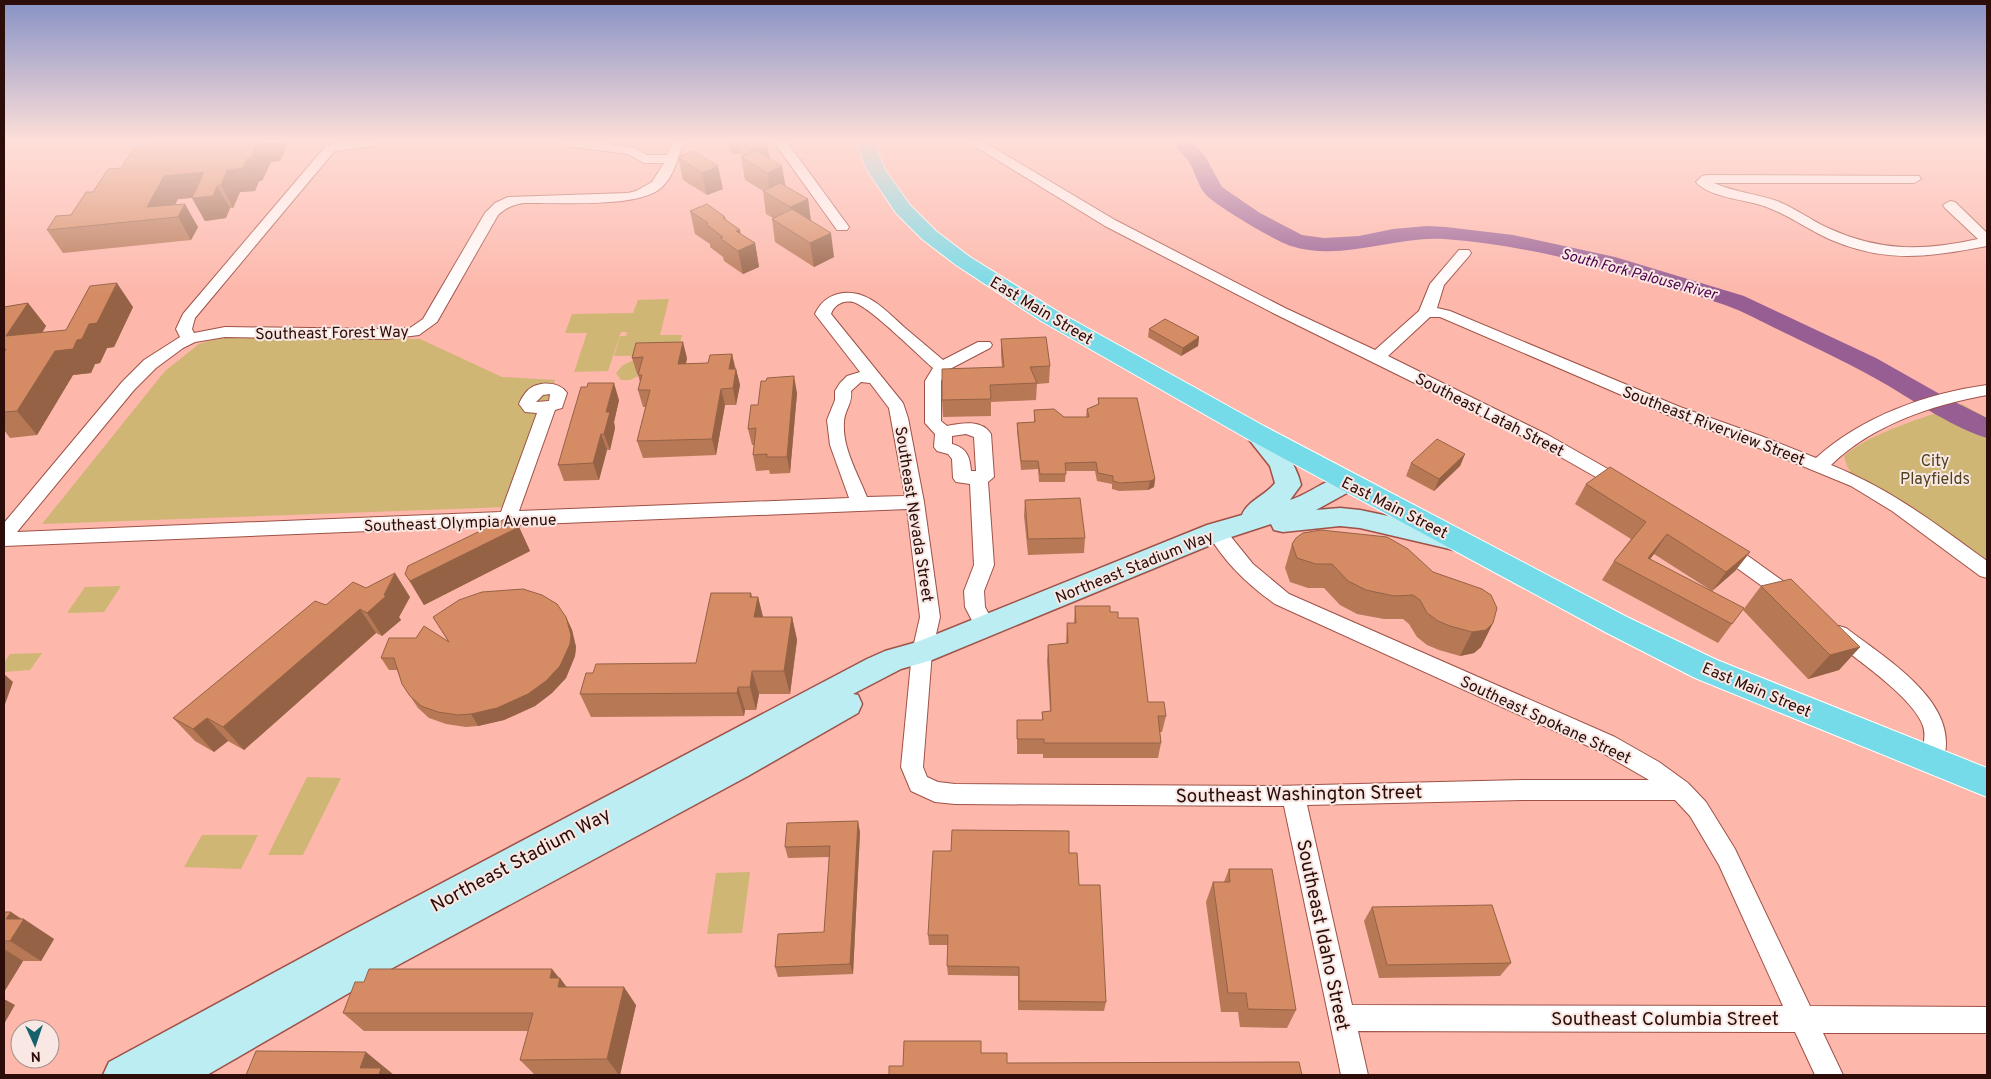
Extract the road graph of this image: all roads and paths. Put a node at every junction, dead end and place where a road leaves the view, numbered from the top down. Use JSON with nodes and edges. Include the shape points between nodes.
{"nodes":[{"id":1,"x":293,"y":192,"type":"edge"},
{"id":2,"x":646,"y":192,"type":"edge"},
{"id":3,"x":817,"y":192,"type":"edge"},
{"id":4,"x":892,"y":192,"type":"edge"},
{"id":5,"x":1059,"y":192,"type":"edge"},
{"id":6,"x":1730,"y":192,"type":"edge"},
{"id":7,"x":1950,"y":205,"type":"dead end"},
{"id":8,"x":842,"y":227,"type":"dead end"},
{"id":9,"x":1987,"y":241,"type":"edge"},
{"id":10,"x":1464,"y":254,"type":"dead end"},
{"id":11,"x":1426,"y":314,"type":"junction"},
{"id":12,"x":189,"y":339,"type":"junction"},
{"id":13,"x":984,"y":345,"type":"dead end"},
{"id":14,"x":1377,"y":357,"type":"junction"},
{"id":15,"x":864,"y":364,"type":"junction"},
{"id":16,"x":942,"y":367,"type":"junction"},
{"id":17,"x":876,"y":380,"type":"junction"},
{"id":18,"x":850,"y":381,"type":"junction"},
{"id":19,"x":1987,"y":390,"type":"edge"},
{"id":20,"x":1950,"y":398,"type":"joint"},
{"id":21,"x":548,"y":407,"type":"dead end"},
{"id":22,"x":944,"y":432,"type":"junction"},
{"id":23,"x":1255,"y":432,"type":"junction"},
{"id":24,"x":1819,"y":466,"type":"junction"},
{"id":25,"x":979,"y":478,"type":"junction"},
{"id":26,"x":1347,"y":482,"type":"junction"},
{"id":27,"x":1638,"y":494,"type":"edge"},
{"id":28,"x":915,"y":502,"type":"junction"},
{"id":29,"x":861,"y":505,"type":"junction"},
{"id":30,"x":507,"y":520,"type":"junction"},
{"id":31,"x":1228,"y":528,"type":"junction"},
{"id":32,"x":4,"y":535,"type":"edge"},
{"id":33,"x":4,"y":539,"type":"edge"},
{"id":34,"x":1709,"y":539,"type":"edge"},
{"id":35,"x":1462,"y":542,"type":"junction"},
{"id":36,"x":1987,"y":572,"type":"edge"},
{"id":37,"x":1804,"y":607,"type":"edge"},
{"id":38,"x":1827,"y":624,"type":"edge"},
{"id":39,"x":985,"y":626,"type":"junction"},
{"id":40,"x":922,"y":652,"type":"junction"},
{"id":41,"x":1932,"y":761,"type":"junction"},
{"id":42,"x":1987,"y":783,"type":"edge"},
{"id":43,"x":919,"y":784,"type":"joint"},
{"id":44,"x":1680,"y":790,"type":"junction"},
{"id":45,"x":1292,"y":795,"type":"junction"},
{"id":46,"x":1342,"y":1018,"type":"junction"},
{"id":47,"x":1803,"y":1019,"type":"junction"},
{"id":48,"x":1987,"y":1020,"type":"edge"},
{"id":49,"x":122,"y":1075,"type":"edge"},
{"id":50,"x":171,"y":1075,"type":"edge"},
{"id":51,"x":1354,"y":1075,"type":"edge"},
{"id":52,"x":1829,"y":1075,"type":"edge"}],
"edges":[{"from":1,"to":12,"type":"street","via":[[188,317],[184,329]]},
{"from":2,"to":12,"type":"street","name":"Southeast Forest Way","via":[[628,197],[508,201],[492,213],[429,322],[414,332],[225,332]]},
{"from":3,"to":8,"type":"street"},
{"from":4,"to":23,"type":"main road","name":"East Main Street","via":[[929,234],[963,261],[1049,316]]},
{"from":5,"to":14,"type":"street","name":"Southeast Latah Street","via":[[1110,223],[1280,311]]},
{"from":6,"to":9,"type":"street","via":[[1783,209],[1822,231],[1870,248],[1932,252]]},
{"from":7,"to":9,"type":"street"},
{"from":10,"to":11,"type":"street","via":[[1437,284]]},
{"from":11,"to":14,"type":"street"},
{"from":11,"to":24,"type":"street","name":"Southeast Riverview Street","via":[[1432,311],[1445,314],[1674,411]]},
{"from":12,"to":32,"type":"street","name":"Southeast Forest Way","via":[[142,372]]},
{"from":13,"to":16,"type":"street"},
{"from":14,"to":27,"type":"street","name":"Southeast Latah Street","via":[[1542,439]]},
{"from":15,"to":16,"type":"street","name":"Southeast Nevada Street","via":[[824,314],[828,304],[843,297],[864,301]]},
{"from":15,"to":17,"type":"street","name":"Southeast Nevada Street"},
{"from":15,"to":18,"type":"street"},
{"from":16,"to":22,"type":"street","via":[[933,381],[933,423]]},
{"from":17,"to":18,"type":"street","via":[[863,376]]},
{"from":17,"to":28,"type":"street","name":"Southeast Nevada Street","via":[[897,406]]},
{"from":18,"to":29,"type":"street","via":[[843,391],[844,397],[834,421],[840,450]]},
{"from":19,"to":20,"type":"street"},
{"from":20,"to":24,"type":"street","via":[[1884,422],[1849,440]]},
{"from":21,"to":30,"type":"street"},
{"from":22,"to":25,"type":"street","via":[[942,447],[954,450],[961,457],[962,478]]},
{"from":22,"to":25,"type":"street","via":[[968,428],[982,434],[985,477]]},
{"from":23,"to":26,"type":"main road","name":"East Main Street"},
{"from":23,"to":31,"type":"main road","via":[[1281,463],[1288,475],[1288,485],[1279,496]]},
{"from":24,"to":36,"type":"street","name":"Southeast Riverview Street","via":[[1857,482],[1898,506]]},
{"from":25,"to":39,"type":"street","via":[[984,565],[974,591],[974,607]]},
{"from":26,"to":31,"type":"main road","name":"Northeast Stadium Way","via":[[1313,502]]},
{"from":26,"to":35,"type":"main road","name":"East Main Street"},
{"from":28,"to":29,"type":"street","name":"Southeast Olympia Avenue"},
{"from":28,"to":40,"type":"street","name":"Southeast Nevada Street","via":[[930,617]]},
{"from":29,"to":30,"type":"street","name":"Southeast Olympia Avenue"},
{"from":30,"to":33,"type":"street","name":"Southeast Olympia Avenue"},
{"from":31,"to":35,"type":"main road","via":[[1340,517]]},
{"from":31,"to":39,"type":"main road","name":"Northeast Stadium Way"},
{"from":31,"to":44,"type":"street","name":"Southeast Spokane Street","via":[[1232,556],[1282,600],[1607,744],[1652,769]]},
{"from":34,"to":37,"type":"street"},
{"from":35,"to":41,"type":"main road","name":"East Main Street","via":[[1617,625],[1706,668]]},
{"from":38,"to":41,"type":"street","via":[[1894,679],[1927,712],[1935,728]]},
{"from":39,"to":40,"type":"main road","name":"Northeast Stadium Way"},
{"from":40,"to":43,"type":"street","name":"Southeast Nevada Street","via":[[912,767]]},
{"from":40,"to":49,"type":"main road","name":"Northeast Stadium Way","via":[[877,668]]},
{"from":40,"to":50,"type":"main road","name":"Northeast Stadium Way","via":[[890,679],[737,766],[374,960]]},
{"from":41,"to":42,"type":"main road","name":"East Main Street"},
{"from":43,"to":45,"type":"street","name":"Southeast Washington Street","via":[[935,792],[955,794]]},
{"from":44,"to":45,"type":"street","name":"Southeast Washington Street"},
{"from":44,"to":47,"type":"street","name":"Southeast Spokane Street","via":[[1698,810],[1727,856]]},
{"from":45,"to":46,"type":"street","name":"Southeast Idaho Street"},
{"from":46,"to":47,"type":"street","name":"Southeast Columbia Street"},
{"from":46,"to":51,"type":"street","name":"Southeast Idaho Street"},
{"from":47,"to":48,"type":"street","name":"Southeast Columbia Street"},
{"from":47,"to":52,"type":"street","name":"Southeast Spokane Street"}]}
